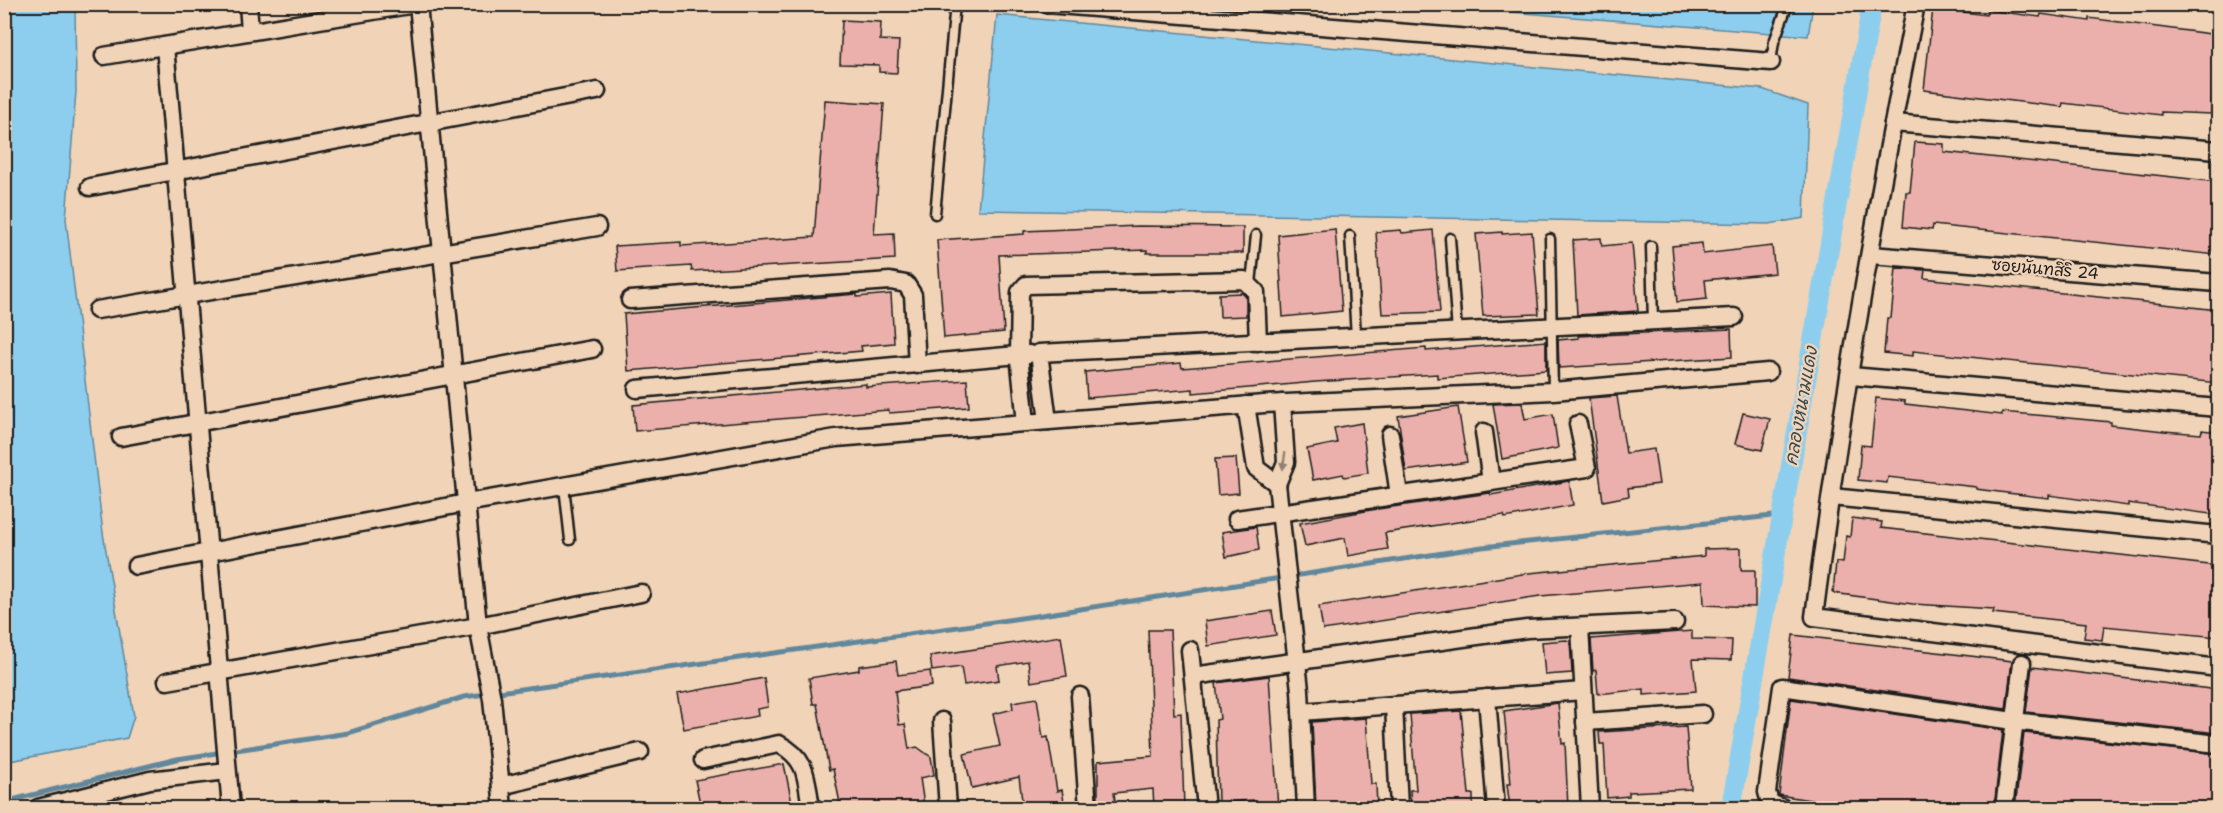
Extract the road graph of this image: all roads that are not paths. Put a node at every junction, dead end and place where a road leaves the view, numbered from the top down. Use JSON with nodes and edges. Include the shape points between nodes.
{"nodes":[{"id":1,"x":248,"y":4,"type":"edge"},
{"id":2,"x":417,"y":4,"type":"edge"},
{"id":3,"x":955,"y":4,"type":"edge"},
{"id":4,"x":1046,"y":4,"type":"edge"},
{"id":5,"x":1788,"y":4,"type":"edge"},
{"id":6,"x":1916,"y":4,"type":"edge"},
{"id":7,"x":250,"y":32,"type":"junction"},
{"id":8,"x":165,"y":46,"type":"junction"},
{"id":9,"x":104,"y":57,"type":"dead end"},
{"id":10,"x":1771,"y":62,"type":"joint"},
{"id":11,"x":597,"y":91,"type":"dead end"},
{"id":12,"x":1893,"y":123,"type":"junction"},
{"id":13,"x":430,"y":124,"type":"junction"},
{"id":14,"x":2218,"y":150,"type":"edge"},
{"id":15,"x":177,"y":171,"type":"junction"},
{"id":16,"x":90,"y":187,"type":"dead end"},
{"id":17,"x":935,"y":214,"type":"dead end"},
{"id":18,"x":597,"y":227,"type":"dead end"},
{"id":19,"x":1256,"y":235,"type":"dead end"},
{"id":20,"x":1350,"y":236,"type":"dead end"},
{"id":21,"x":1450,"y":238,"type":"dead end"},
{"id":22,"x":1550,"y":238,"type":"dead end"},
{"id":23,"x":1651,"y":246,"type":"dead end"},
{"id":24,"x":442,"y":255,"type":"junction"},
{"id":25,"x":1871,"y":255,"type":"junction"},
{"id":26,"x":2218,"y":283,"type":"edge"},
{"id":27,"x":1251,"y":284,"type":"junction"},
{"id":28,"x":186,"y":296,"type":"junction"},
{"id":29,"x":630,"y":300,"type":"dead end"},
{"id":30,"x":97,"y":310,"type":"dead end"},
{"id":31,"x":1734,"y":317,"type":"dead end"},
{"id":32,"x":1653,"y":321,"type":"junction"},
{"id":33,"x":1552,"y":327,"type":"junction"},
{"id":34,"x":1457,"y":332,"type":"junction"},
{"id":35,"x":1356,"y":337,"type":"junction"},
{"id":36,"x":1258,"y":342,"type":"junction"},
{"id":37,"x":592,"y":349,"type":"dead end"},
{"id":38,"x":1039,"y":353,"type":"junction"},
{"id":39,"x":1019,"y":355,"type":"junction"},
{"id":40,"x":917,"y":364,"type":"junction"},
{"id":41,"x":1768,"y":372,"type":"dead end"},
{"id":42,"x":454,"y":376,"type":"junction"},
{"id":43,"x":1851,"y":376,"type":"junction"},
{"id":44,"x":637,"y":389,"type":"dead end"},
{"id":45,"x":1553,"y":391,"type":"junction"},
{"id":46,"x":1282,"y":403,"type":"junction"},
{"id":47,"x":1246,"y":405,"type":"junction"},
{"id":48,"x":2218,"y":408,"type":"edge"},
{"id":49,"x":1048,"y":421,"type":"junction"},
{"id":50,"x":197,"y":423,"type":"junction"},
{"id":51,"x":1026,"y":423,"type":"junction"},
{"id":52,"x":1578,"y":424,"type":"dead end"},
{"id":53,"x":1484,"y":432,"type":"dead end"},
{"id":54,"x":1390,"y":435,"type":"dead end"},
{"id":55,"x":121,"y":436,"type":"dead end"},
{"id":56,"x":1491,"y":482,"type":"junction"},
{"id":57,"x":1277,"y":484,"type":"junction"},
{"id":58,"x":564,"y":486,"type":"junction"},
{"id":59,"x":1399,"y":495,"type":"junction"},
{"id":60,"x":1832,"y":497,"type":"junction"},
{"id":61,"x":466,"y":502,"type":"junction"},
{"id":62,"x":1280,"y":512,"type":"junction"},
{"id":63,"x":1237,"y":519,"type":"dead end"},
{"id":64,"x":2218,"y":535,"type":"edge"},
{"id":65,"x":570,"y":540,"type":"dead end"},
{"id":66,"x":210,"y":554,"type":"junction"},
{"id":67,"x":136,"y":566,"type":"dead end"},
{"id":68,"x":641,"y":593,"type":"dead end"},
{"id":69,"x":1675,"y":622,"type":"dead end"},
{"id":70,"x":478,"y":626,"type":"junction"},
{"id":71,"x":1580,"y":627,"type":"junction"},
{"id":72,"x":1190,"y":650,"type":"dead end"},
{"id":73,"x":1297,"y":661,"type":"junction"},
{"id":74,"x":2022,"y":663,"type":"dead end"},
{"id":75,"x":2218,"y":668,"type":"edge"},
{"id":76,"x":219,"y":673,"type":"junction"},
{"id":77,"x":1193,"y":676,"type":"junction"},
{"id":78,"x":167,"y":681,"type":"dead end"},
{"id":79,"x":1583,"y":691,"type":"junction"},
{"id":80,"x":1080,"y":696,"type":"dead end"},
{"id":81,"x":1487,"y":698,"type":"junction"},
{"id":82,"x":1394,"y":705,"type":"junction"},
{"id":83,"x":1301,"y":712,"type":"junction"},
{"id":84,"x":1703,"y":714,"type":"dead end"},
{"id":85,"x":942,"y":721,"type":"dead end"},
{"id":86,"x":2013,"y":721,"type":"junction"},
{"id":87,"x":1585,"y":722,"type":"junction"},
{"id":88,"x":2218,"y":744,"type":"edge"},
{"id":89,"x":640,"y":752,"type":"dead end"},
{"id":90,"x":226,"y":757,"type":"junction"},
{"id":91,"x":702,"y":760,"type":"dead end"},
{"id":92,"x":501,"y":786,"type":"junction"},
{"id":93,"x":38,"y":808,"type":"edge"},
{"id":94,"x":231,"y":808,"type":"edge"},
{"id":95,"x":503,"y":808,"type":"edge"},
{"id":96,"x":811,"y":808,"type":"edge"},
{"id":97,"x":948,"y":808,"type":"edge"},
{"id":98,"x":1088,"y":808,"type":"edge"},
{"id":99,"x":1206,"y":808,"type":"edge"},
{"id":100,"x":1306,"y":808,"type":"edge"},
{"id":101,"x":1399,"y":808,"type":"edge"},
{"id":102,"x":1496,"y":808,"type":"edge"},
{"id":103,"x":1590,"y":808,"type":"edge"},
{"id":104,"x":1783,"y":808,"type":"edge"},
{"id":105,"x":2004,"y":808,"type":"edge"}],
"edges":[{"from":1,"to":7,"type":"street"},
{"from":2,"to":7,"type":"street"},
{"from":2,"to":13,"type":"street"},
{"from":3,"to":17,"type":"lane"},
{"from":4,"to":10,"type":"street"},
{"from":5,"to":10,"type":"lane"},
{"from":6,"to":12,"type":"street"},
{"from":7,"to":8,"type":"street"},
{"from":8,"to":9,"type":"street"},
{"from":8,"to":15,"type":"street"},
{"from":11,"to":13,"type":"street"},
{"from":12,"to":14,"type":"street"},
{"from":12,"to":25,"type":"street"},
{"from":13,"to":15,"type":"street"},
{"from":13,"to":24,"type":"street"},
{"from":15,"to":16,"type":"street"},
{"from":15,"to":28,"type":"street"},
{"from":18,"to":24,"type":"street"},
{"from":19,"to":27,"type":"lane"},
{"from":20,"to":35,"type":"lane"},
{"from":21,"to":34,"type":"lane"},
{"from":22,"to":33,"type":"lane"},
{"from":23,"to":32,"type":"lane"},
{"from":24,"to":28,"type":"street"},
{"from":24,"to":42,"type":"street"},
{"from":25,"to":26,"type":"street","name":"ซอยนันทสิริ 24"},
{"from":25,"to":43,"type":"street"},
{"from":27,"to":36,"type":"street","via":[[1258,306]]},
{"from":27,"to":39,"type":"street","via":[[1244,280],[1026,285],[1020,292]]},
{"from":28,"to":30,"type":"street"},
{"from":28,"to":50,"type":"street"},
{"from":29,"to":40,"type":"street","via":[[890,281],[906,284],[913,295]]},
{"from":31,"to":32,"type":"street"},
{"from":32,"to":33,"type":"street"},
{"from":33,"to":34,"type":"street"},
{"from":33,"to":45,"type":"lane"},
{"from":34,"to":35,"type":"street"},
{"from":35,"to":36,"type":"street"},
{"from":36,"to":38,"type":"street"},
{"from":37,"to":42,"type":"street"},
{"from":38,"to":39,"type":"street"},
{"from":38,"to":49,"type":"street"},
{"from":39,"to":40,"type":"street"},
{"from":39,"to":51,"type":"street"},
{"from":40,"to":44,"type":"street"},
{"from":41,"to":45,"type":"street"},
{"from":42,"to":50,"type":"street"},
{"from":42,"to":61,"type":"street"},
{"from":43,"to":48,"type":"street"},
{"from":43,"to":60,"type":"street"},
{"from":45,"to":46,"type":"street"},
{"from":46,"to":47,"type":"street"},
{"from":46,"to":57,"type":"street","one_way":true,"via":[[1286,462]]},
{"from":47,"to":49,"type":"street"},
{"from":47,"to":57,"type":"street","via":[[1256,468]]},
{"from":49,"to":51,"type":"street"},
{"from":50,"to":55,"type":"street"},
{"from":50,"to":66,"type":"street"},
{"from":51,"to":58,"type":"street","via":[[836,438]]},
{"from":52,"to":56,"type":"street","via":[[1587,468]]},
{"from":53,"to":56,"type":"street"},
{"from":54,"to":59,"type":"street"},
{"from":56,"to":59,"type":"street"},
{"from":57,"to":62,"type":"street"},
{"from":58,"to":61,"type":"street"},
{"from":58,"to":65,"type":"lane"},
{"from":59,"to":62,"type":"street"},
{"from":60,"to":64,"type":"street"},
{"from":60,"to":75,"type":"street","via":[[1814,618]]},
{"from":61,"to":66,"type":"street"},
{"from":61,"to":70,"type":"street"},
{"from":62,"to":63,"type":"street"},
{"from":62,"to":73,"type":"street"},
{"from":66,"to":67,"type":"street"},
{"from":66,"to":76,"type":"street"},
{"from":68,"to":70,"type":"street"},
{"from":69,"to":71,"type":"street"},
{"from":70,"to":76,"type":"street"},
{"from":70,"to":92,"type":"street","via":[[491,692]]},
{"from":71,"to":73,"type":"street","via":[[1527,630]]},
{"from":71,"to":79,"type":"street"},
{"from":72,"to":77,"type":"street"},
{"from":73,"to":77,"type":"street"},
{"from":73,"to":83,"type":"street"},
{"from":74,"to":86,"type":"street"},
{"from":76,"to":78,"type":"street"},
{"from":76,"to":90,"type":"street"},
{"from":77,"to":99,"type":"street"},
{"from":79,"to":81,"type":"street"},
{"from":79,"to":87,"type":"street"},
{"from":80,"to":98,"type":"street"},
{"from":81,"to":82,"type":"street"},
{"from":81,"to":102,"type":"street"},
{"from":82,"to":83,"type":"street"},
{"from":82,"to":101,"type":"street"},
{"from":83,"to":100,"type":"street"},
{"from":84,"to":87,"type":"street"},
{"from":85,"to":97,"type":"street"},
{"from":86,"to":88,"type":"street"},
{"from":86,"to":104,"type":"street","via":[[1782,687],[1767,792],[1770,803]]},
{"from":86,"to":105,"type":"street"},
{"from":87,"to":103,"type":"street"},
{"from":89,"to":92,"type":"street"},
{"from":90,"to":93,"type":"street"},
{"from":90,"to":94,"type":"street"},
{"from":91,"to":96,"type":"street","via":[[779,744],[798,758],[805,769]]},
{"from":92,"to":95,"type":"street"}]}
